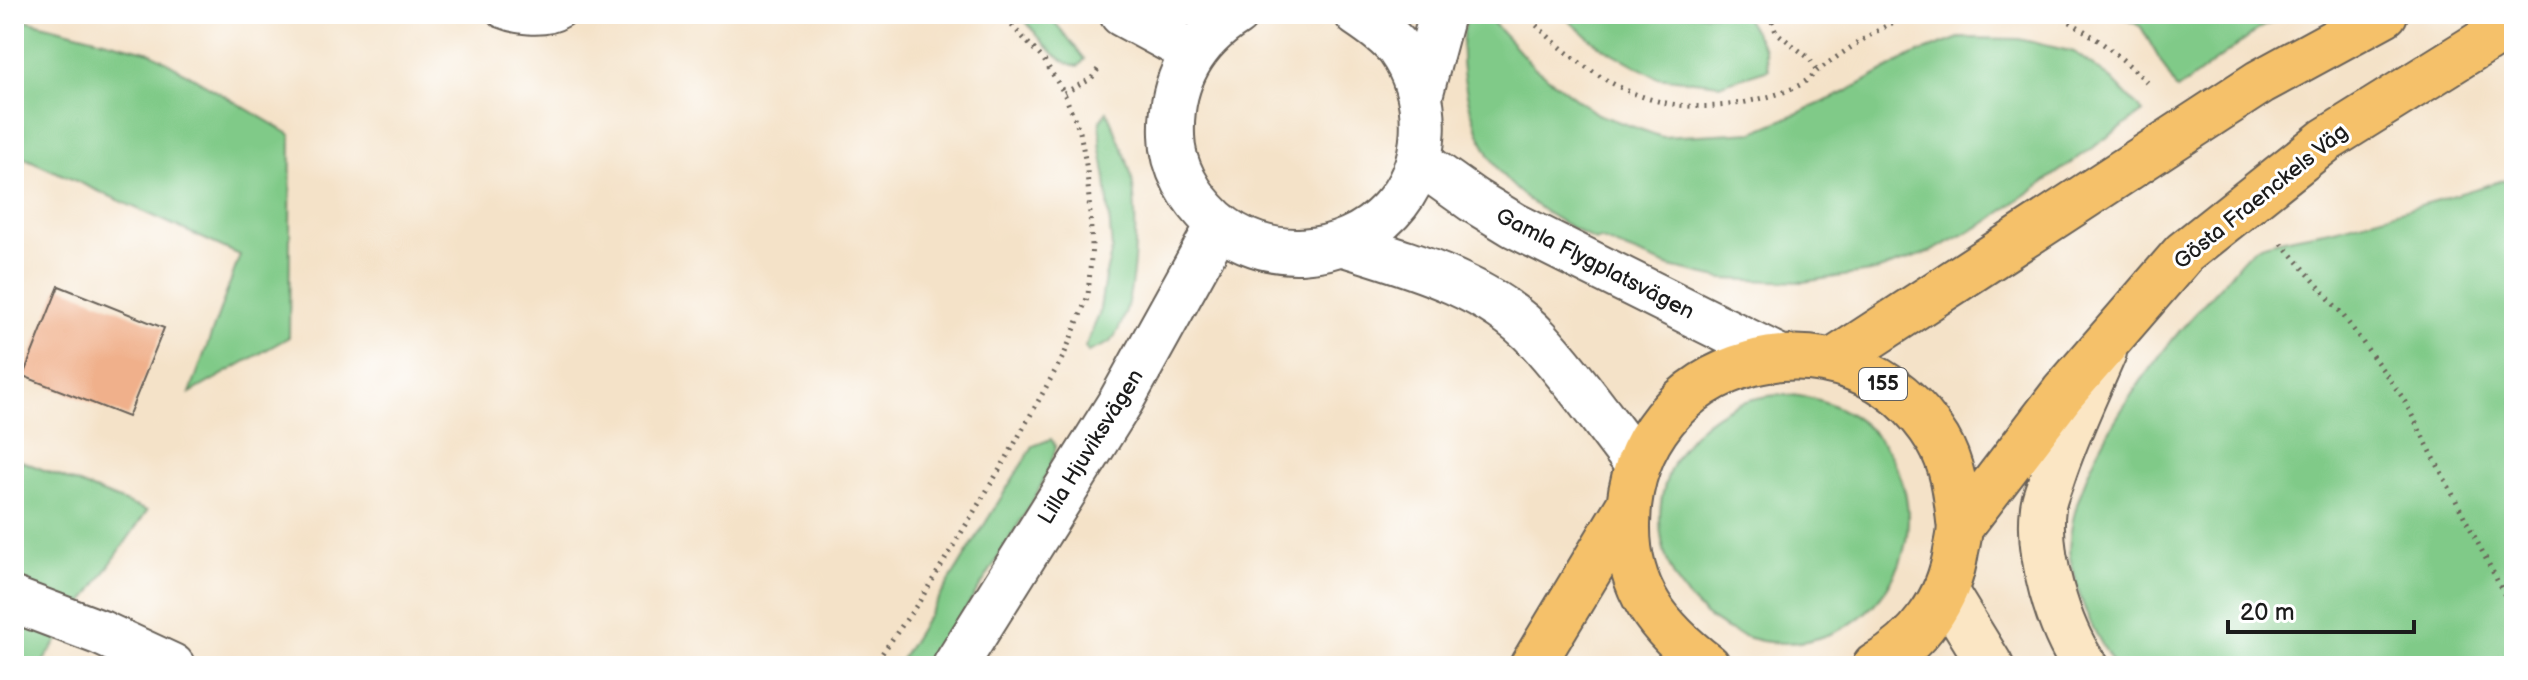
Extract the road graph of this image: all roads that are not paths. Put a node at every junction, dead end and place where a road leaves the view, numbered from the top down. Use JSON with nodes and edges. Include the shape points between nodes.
{"nodes":[{"id":1,"x":501,"y":14,"type":"edge"},
{"id":2,"x":562,"y":14,"type":"edge"},
{"id":3,"x":1122,"y":14,"type":"edge"},
{"id":4,"x":1236,"y":14,"type":"edge"},
{"id":5,"x":1357,"y":14,"type":"edge"},
{"id":6,"x":1442,"y":14,"type":"edge"},
{"id":7,"x":2385,"y":14,"type":"edge"},
{"id":8,"x":2514,"y":26,"type":"edge"},
{"id":9,"x":1194,"y":53,"type":"junction"},
{"id":10,"x":1420,"y":96,"type":"junction"},
{"id":11,"x":1418,"y":161,"type":"junction"},
{"id":12,"x":1219,"y":224,"type":"junction"},
{"id":13,"x":1341,"y":243,"type":"junction"},
{"id":14,"x":2110,"y":338,"type":"junction"},
{"id":15,"x":1779,"y":357,"type":"junction"},
{"id":16,"x":1833,"y":361,"type":"junction"},
{"id":17,"x":1637,"y":464,"type":"junction"},
{"id":18,"x":1628,"y":506,"type":"junction"},
{"id":19,"x":1960,"y":528,"type":"junction"},
{"id":20,"x":1945,"y":591,"type":"junction"},
{"id":21,"x":14,"y":600,"type":"edge"},
{"id":22,"x":172,"y":666,"type":"edge"},
{"id":23,"x":955,"y":666,"type":"edge"},
{"id":24,"x":1532,"y":666,"type":"edge"},
{"id":25,"x":1708,"y":666,"type":"edge"},
{"id":26,"x":1875,"y":666,"type":"edge"},
{"id":27,"x":1991,"y":666,"type":"edge"},
{"id":28,"x":2085,"y":666,"type":"edge"}],
"edges":[{"from":1,"to":2,"type":"lane","via":[[519,21]]},
{"from":3,"to":9,"type":"street"},
{"from":4,"to":9,"type":"street"},
{"from":5,"to":10,"type":"street","via":[[1398,48]]},
{"from":6,"to":10,"type":"street"},
{"from":7,"to":16,"type":"main road","number":"155","via":[[2260,82]]},
{"from":8,"to":14,"type":"main road","name":"Gösta Fraenckels Väg","number":"155","via":[[2326,140],[2184,253]]},
{"from":9,"to":12,"type":"street","via":[[1174,96],[1172,144],[1188,189]]},
{"from":10,"to":11,"type":"street","via":[[1424,129]]},
{"from":11,"to":13,"type":"street","via":[[1390,211]]},
{"from":11,"to":15,"type":"street","name":"Gamla Flygplatsvägen","via":[[1514,225]]},
{"from":12,"to":13,"type":"street","via":[[1278,250]]},
{"from":12,"to":23,"type":"street","name":"Lilla Hjuviksvägen","via":[[1121,401]]},
{"from":13,"to":17,"type":"street","via":[[1414,265],[1507,312],[1537,338]]},
{"from":14,"to":19,"type":"main road","name":"Gösta Fraenckels Väg","number":"155"},
{"from":14,"to":28,"type":"street","via":[[2043,507],[2044,557],[2056,604]]},
{"from":15,"to":16,"type":"main road","name":"Gösta Fraenckels Väg","number":"155"},
{"from":15,"to":17,"type":"main road","name":"Gösta Fraenckels Väg","number":"155","via":[[1734,368],[1693,390],[1660,423]]},
{"from":16,"to":19,"type":"main road","name":"Gösta Fraenckels Väg","number":"155","via":[[1874,377],[1911,405],[1938,441],[1955,482]]},
{"from":17,"to":18,"type":"main road","name":"Gösta Fraenckels Väg","number":"155"},
{"from":18,"to":24,"type":"main road","number":"155"},
{"from":18,"to":25,"type":"main road","name":"Gösta Fraenckels Väg","number":"155","via":[[1628,544],[1637,581],[1654,614],[1678,643]]},
{"from":19,"to":20,"type":"main road","name":"Gösta Fraenckels Väg","number":"155"},
{"from":20,"to":26,"type":"main road","name":"Gösta Fraenckels Väg","number":"155","via":[[1924,626]]},
{"from":20,"to":27,"type":"street"},
{"from":21,"to":22,"type":"street"}]}
